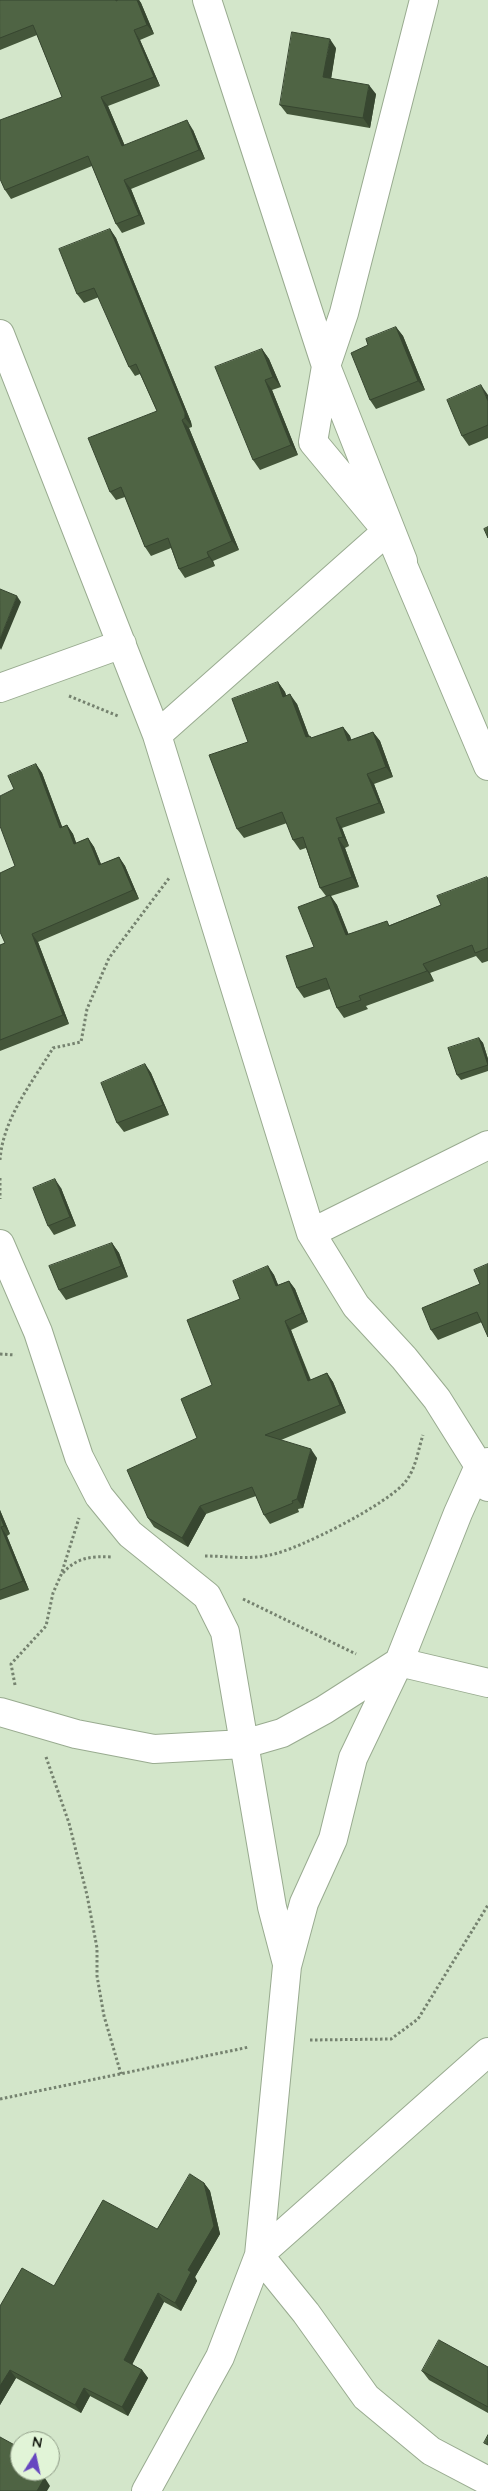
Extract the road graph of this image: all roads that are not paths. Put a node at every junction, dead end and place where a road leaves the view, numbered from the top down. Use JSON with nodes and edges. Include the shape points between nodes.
{"nodes":[{"id":1,"x":207,"y":0,"type":"edge"},
{"id":2,"x":424,"y":0,"type":"edge"},
{"id":3,"x":0,"y":334,"type":"edge"},
{"id":4,"x":326,"y":366,"type":"junction"},
{"id":5,"x":387,"y":531,"type":"junction"},
{"id":6,"x":403,"y":561,"type":"junction"},
{"id":7,"x":122,"y":644,"type":"junction"},
{"id":8,"x":0,"y":688,"type":"edge"},
{"id":9,"x":157,"y":734,"type":"junction"},
{"id":10,"x":488,"y":766,"type":"edge"},
{"id":11,"x":488,"y":1145,"type":"edge"},
{"id":12,"x":311,"y":1233,"type":"junction"},
{"id":13,"x":0,"y":1244,"type":"edge"},
{"id":14,"x":485,"y":1472,"type":"edge"},
{"id":15,"x":399,"y":1662,"type":"junction"},
{"id":16,"x":488,"y":1683,"type":"edge"},
{"id":17,"x":0,"y":1712,"type":"edge"},
{"id":18,"x":244,"y":1744,"type":"junction"},
{"id":19,"x":287,"y":1966,"type":"junction"},
{"id":20,"x":488,"y":2052,"type":"edge"},
{"id":21,"x":259,"y":2255,"type":"junction"},
{"id":22,"x":488,"y":2480,"type":"edge"},
{"id":23,"x":146,"y":2491,"type":"edge"}],
"edges":[{"from":1,"to":4,"type":"street"},
{"from":2,"to":4,"type":"street","via":[[344,313]]},
{"from":3,"to":7,"type":"street"},
{"from":4,"to":5,"type":"street","via":[[313,442]]},
{"from":4,"to":6,"type":"street"},
{"from":5,"to":6,"type":"street"},
{"from":5,"to":9,"type":"street"},
{"from":6,"to":10,"type":"street"},
{"from":7,"to":8,"type":"street"},
{"from":7,"to":9,"type":"street"},
{"from":9,"to":12,"type":"street"},
{"from":11,"to":12,"type":"street"},
{"from":12,"to":14,"type":"street","via":[[356,1306],[437,1400]]},
{"from":13,"to":18,"type":"street","via":[[38,1332],[79,1457],[99,1496],[130,1534],[207,1596],[225,1632]]},
{"from":14,"to":15,"type":"street","via":[[458,1513]]},
{"from":15,"to":16,"type":"street"},
{"from":15,"to":18,"type":"street","via":[[282,1733]]},
{"from":15,"to":19,"type":"street","via":[[353,1758],[333,1839],[304,1903]]},
{"from":17,"to":18,"type":"street","via":[[76,1734],[154,1750]]},
{"from":18,"to":19,"type":"street","via":[[272,1907]]},
{"from":19,"to":21,"type":"street"},
{"from":20,"to":21,"type":"street"},
{"from":21,"to":22,"type":"street","via":[[366,2397],[431,2451]]},
{"from":21,"to":23,"type":"street","via":[[220,2357]]}]}
